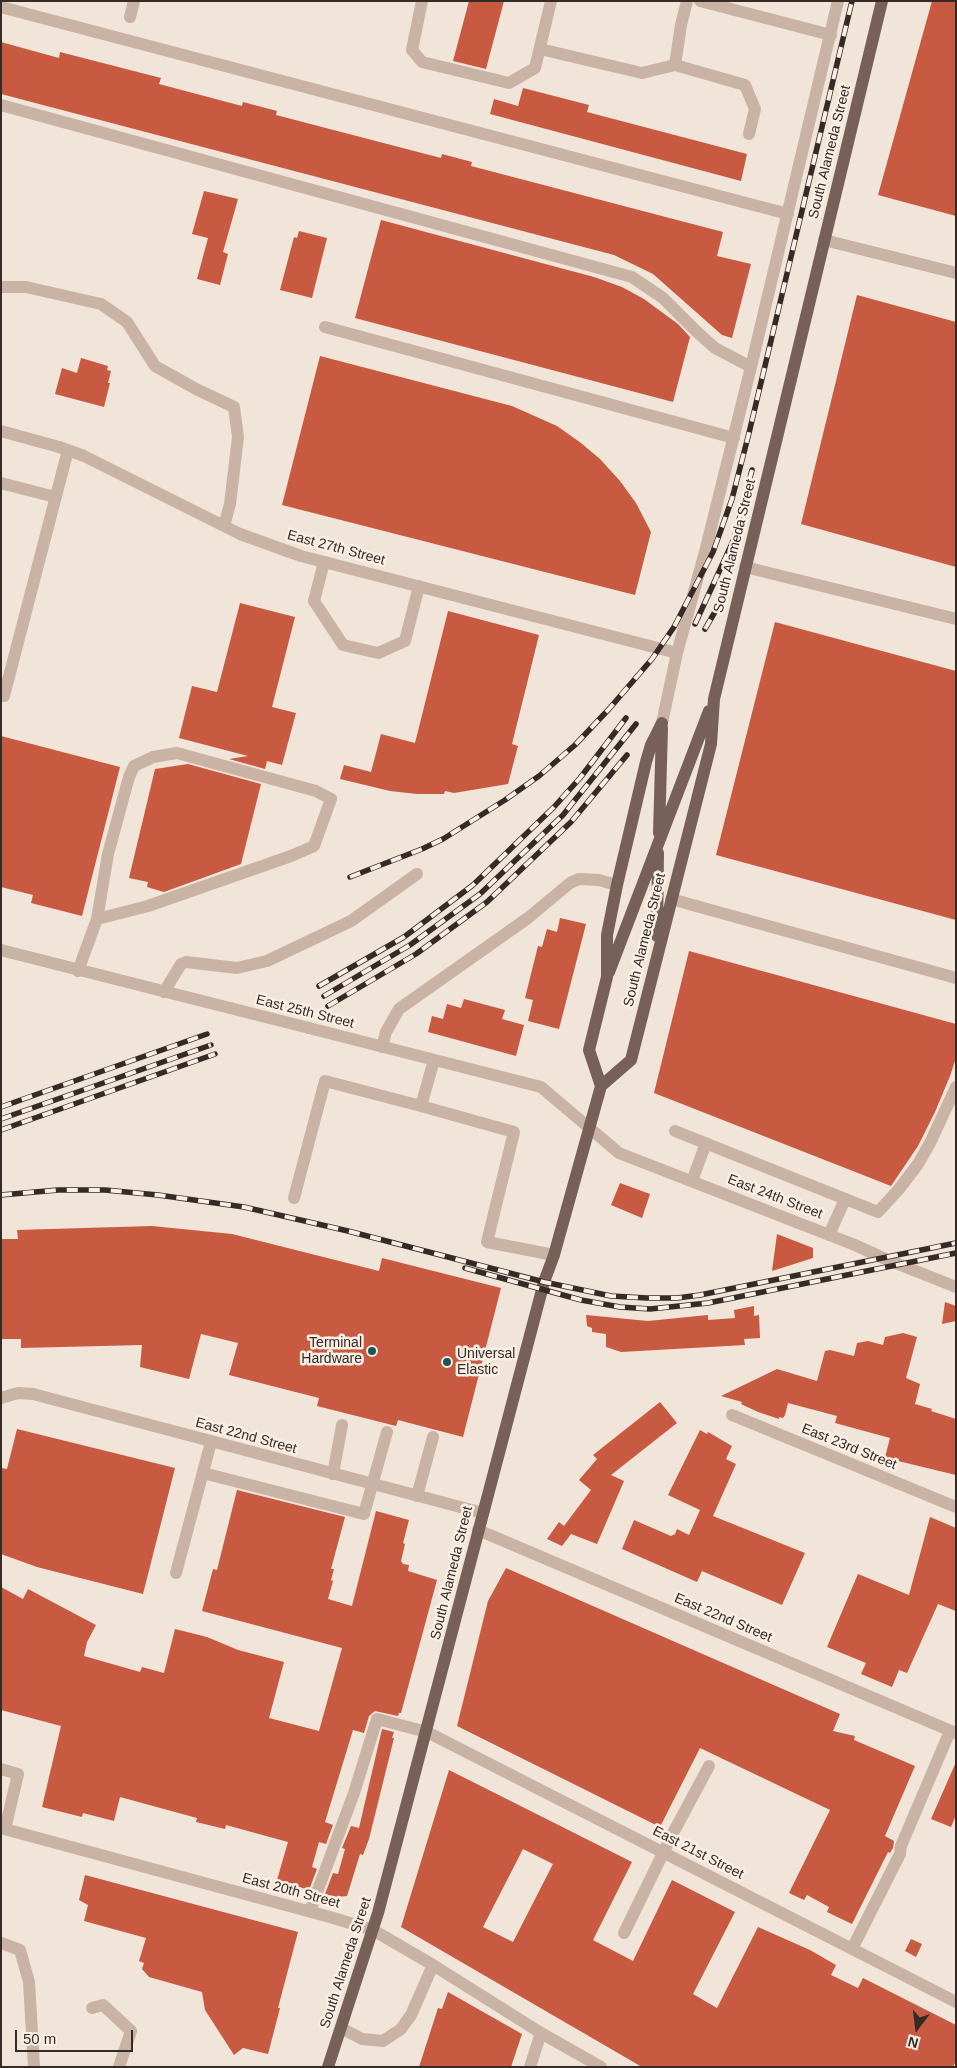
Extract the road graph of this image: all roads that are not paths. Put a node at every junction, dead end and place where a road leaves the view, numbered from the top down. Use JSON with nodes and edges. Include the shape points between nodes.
{"nodes":[{"id":1,"x":134,"y":1,"type":"edge"},
{"id":2,"x":422,"y":1,"type":"edge"},
{"id":3,"x":551,"y":1,"type":"edge"},
{"id":4,"x":687,"y":1,"type":"edge"},
{"id":5,"x":838,"y":1,"type":"edge"},
{"id":6,"x":882,"y":1,"type":"edge"},
{"id":7,"x":707,"y":2,"type":"edge"},
{"id":8,"x":1,"y":7,"type":"edge"},
{"id":9,"x":130,"y":17,"type":"dead end"},
{"id":10,"x":831,"y":35,"type":"junction"},
{"id":11,"x":540,"y":49,"type":"junction"},
{"id":12,"x":675,"y":66,"type":"junction"},
{"id":13,"x":1,"y":105,"type":"edge"},
{"id":14,"x":749,"y":134,"type":"dead end"},
{"id":15,"x":788,"y":214,"type":"junction"},
{"id":16,"x":824,"y":240,"type":"junction"},
{"id":17,"x":956,"y":273,"type":"edge"},
{"id":18,"x":1,"y":287,"type":"edge"},
{"id":19,"x":325,"y":327,"type":"dead end"},
{"id":20,"x":751,"y":367,"type":"junction"},
{"id":21,"x":1,"y":431,"type":"edge"},
{"id":22,"x":734,"y":438,"type":"junction"},
{"id":23,"x":68,"y":450,"type":"junction"},
{"id":24,"x":1,"y":483,"type":"edge"},
{"id":25,"x":55,"y":498,"type":"junction"},
{"id":26,"x":224,"y":526,"type":"junction"},
{"id":27,"x":324,"y":562,"type":"junction"},
{"id":28,"x":746,"y":567,"type":"junction"},
{"id":29,"x":419,"y":586,"type":"junction"},
{"id":30,"x":956,"y":619,"type":"edge"},
{"id":31,"x":677,"y":652,"type":"junction"},
{"id":32,"x":4,"y":696,"type":"dead end"},
{"id":33,"x":714,"y":699,"type":"junction"},
{"id":34,"x":662,"y":723,"type":"junction"},
{"id":35,"x":658,"y":843,"type":"junction"},
{"id":36,"x":417,"y":874,"type":"dead end"},
{"id":37,"x":617,"y":885,"type":"junction"},
{"id":38,"x":671,"y":899,"type":"junction"},
{"id":39,"x":97,"y":919,"type":"junction"},
{"id":40,"x":1,"y":950,"type":"edge"},
{"id":41,"x":656,"y":959,"type":"junction"},
{"id":42,"x":78,"y":971,"type":"junction"},
{"id":43,"x":607,"y":977,"type":"junction"},
{"id":44,"x":956,"y":978,"type":"edge"},
{"id":45,"x":164,"y":992,"type":"junction"},
{"id":46,"x":382,"y":1047,"type":"junction"},
{"id":47,"x":434,"y":1060,"type":"junction"},
{"id":48,"x":601,"y":1086,"type":"junction"},
{"id":49,"x":956,"y":1087,"type":"edge"},
{"id":50,"x":422,"y":1106,"type":"junction"},
{"id":51,"x":589,"y":1126,"type":"junction"},
{"id":52,"x":675,"y":1130,"type":"dead end"},
{"id":53,"x":706,"y":1143,"type":"junction"},
{"id":54,"x":692,"y":1181,"type":"junction"},
{"id":55,"x":294,"y":1198,"type":"dead end"},
{"id":56,"x":845,"y":1199,"type":"junction"},
{"id":57,"x":829,"y":1235,"type":"junction"},
{"id":58,"x":554,"y":1255,"type":"junction"},
{"id":59,"x":956,"y":1287,"type":"edge"},
{"id":60,"x":1,"y":1398,"type":"edge"},
{"id":61,"x":732,"y":1415,"type":"dead end"},
{"id":62,"x":342,"y":1425,"type":"dead end"},
{"id":63,"x":387,"y":1432,"type":"dead end"},
{"id":64,"x":433,"y":1437,"type":"dead end"},
{"id":65,"x":211,"y":1442,"type":"junction"},
{"id":66,"x":203,"y":1473,"type":"junction"},
{"id":67,"x":333,"y":1474,"type":"junction"},
{"id":68,"x":372,"y":1485,"type":"junction"},
{"id":69,"x":417,"y":1496,"type":"junction"},
{"id":70,"x":956,"y":1507,"type":"edge"},
{"id":71,"x":483,"y":1512,"type":"junction"},
{"id":72,"x":478,"y":1530,"type":"junction"},
{"id":73,"x":176,"y":1573,"type":"dead end"},
{"id":74,"x":427,"y":1732,"type":"junction"},
{"id":75,"x":953,"y":1732,"type":"edge"},
{"id":76,"x":709,"y":1766,"type":"dead end"},
{"id":77,"x":1,"y":1769,"type":"edge"},
{"id":78,"x":3,"y":1829,"type":"edge"},
{"id":79,"x":664,"y":1852,"type":"junction"},
{"id":80,"x":310,"y":1911,"type":"junction"},
{"id":81,"x":373,"y":1930,"type":"junction"},
{"id":82,"x":624,"y":1933,"type":"dead end"},
{"id":83,"x":1,"y":1943,"type":"edge"},
{"id":84,"x":852,"y":1949,"type":"junction"},
{"id":85,"x":433,"y":1965,"type":"junction"},
{"id":86,"x":956,"y":2002,"type":"edge"},
{"id":87,"x":92,"y":2008,"type":"dead end"},
{"id":88,"x":341,"y":2028,"type":"junction"},
{"id":89,"x":542,"y":2033,"type":"junction"},
{"id":90,"x":34,"y":2067,"type":"edge"},
{"id":91,"x":119,"y":2067,"type":"edge"},
{"id":92,"x":328,"y":2067,"type":"edge"},
{"id":93,"x":530,"y":2067,"type":"edge"},
{"id":94,"x":602,"y":2067,"type":"edge"}],
"edges":[{"from":1,"to":9,"type":"street"},
{"from":2,"to":11,"type":"street","via":[[412,50],[422,62],[509,84],[536,68]]},
{"from":3,"to":11,"type":"street"},
{"from":4,"to":12,"type":"street"},
{"from":5,"to":10,"type":"street","name":"South Alameda Street"},
{"from":6,"to":16,"type":"main road","name":"South Alameda Street"},
{"from":7,"to":10,"type":"street"},
{"from":8,"to":15,"type":"street"},
{"from":10,"to":15,"type":"street","name":"South Alameda Street"},
{"from":11,"to":12,"type":"street","via":[[642,73]]},
{"from":12,"to":14,"type":"street","via":[[745,86],[755,109]]},
{"from":13,"to":20,"type":"street","via":[[632,277],[663,298],[715,348]]},
{"from":15,"to":20,"type":"street","name":"South Alameda Street"},
{"from":16,"to":17,"type":"street"},
{"from":16,"to":28,"type":"main road","name":"South Alameda Street"},
{"from":18,"to":26,"type":"street","via":[[26,287],[101,304],[127,322],[155,366],[234,407],[238,437],[230,504]]},
{"from":19,"to":22,"type":"street"},
{"from":20,"to":22,"type":"street","name":"South Alameda Street"},
{"from":21,"to":23,"type":"street","name":"East 27th Street"},
{"from":22,"to":31,"type":"street","name":"South Alameda Street"},
{"from":23,"to":25,"type":"street"},
{"from":23,"to":26,"type":"street","name":"East 27th Street"},
{"from":24,"to":25,"type":"street"},
{"from":25,"to":32,"type":"street"},
{"from":26,"to":27,"type":"street","name":"East 27th Street","via":[[271,546]]},
{"from":27,"to":29,"type":"street","name":"East 27th Street"},
{"from":27,"to":29,"type":"street","via":[[314,601],[343,645],[378,654],[405,641]]},
{"from":28,"to":30,"type":"street"},
{"from":28,"to":33,"type":"main road","name":"South Alameda Street"},
{"from":29,"to":31,"type":"street","name":"East 27th Street"},
{"from":31,"to":34,"type":"street","name":"South Alameda Street"},
{"from":33,"to":35,"type":"main road"},
{"from":33,"to":38,"type":"main road","name":"South Alameda Street","via":[[711,744]]},
{"from":34,"to":35,"type":"main road"},
{"from":34,"to":37,"type":"main road","name":"South Alameda Street","via":[[648,751]]},
{"from":35,"to":41,"type":"main road"},
{"from":35,"to":43,"type":"main road"},
{"from":36,"to":45,"type":"street","via":[[350,921],[267,961],[237,968],[181,964]]},
{"from":37,"to":43,"type":"main road","name":"South Alameda Street","via":[[607,935]]},
{"from":37,"to":46,"type":"street","via":[[579,879],[570,883],[528,918],[399,1010],[386,1032]]},
{"from":38,"to":41,"type":"main road","name":"South Alameda Street"},
{"from":38,"to":44,"type":"street"},
{"from":39,"to":39,"type":"street","via":[[148,906],[314,846],[331,799],[316,791],[178,753],[153,757],[134,766],[108,854]]},
{"from":39,"to":42,"type":"street"},
{"from":40,"to":42,"type":"street","name":"East 25th Street"},
{"from":41,"to":48,"type":"main road","name":"South Alameda Street","via":[[630,1060]]},
{"from":42,"to":45,"type":"street","name":"East 25th Street"},
{"from":43,"to":48,"type":"main road","name":"South Alameda Street","via":[[589,1050]]},
{"from":45,"to":46,"type":"street","name":"East 25th Street","bridge":true},
{"from":46,"to":47,"type":"street","name":"East 25th Street"},
{"from":47,"to":50,"type":"street"},
{"from":47,"to":51,"type":"street","name":"East 25th Street","via":[[541,1087]]},
{"from":48,"to":51,"type":"main road","name":"South Alameda Street"},
{"from":49,"to":56,"type":"street","via":[[930,1143],[906,1181],[878,1212]]},
{"from":50,"to":55,"type":"street","via":[[325,1080]]},
{"from":50,"to":58,"type":"street","via":[[514,1132],[487,1242]]},
{"from":51,"to":54,"type":"street","name":"East 24th Street","via":[[619,1153]]},
{"from":51,"to":58,"type":"main road","name":"South Alameda Street"},
{"from":52,"to":53,"type":"street"},
{"from":53,"to":54,"type":"street"},
{"from":53,"to":56,"type":"street"},
{"from":54,"to":57,"type":"street","name":"East 24th Street"},
{"from":56,"to":57,"type":"street"},
{"from":57,"to":59,"type":"street","name":"East 24th Street"},
{"from":58,"to":71,"type":"main road","name":"South Alameda Street"},
{"from":60,"to":65,"type":"street","name":"East 22nd Street","via":[[18,1393],[33,1394]]},
{"from":61,"to":70,"type":"street","name":"East 23rd Street"},
{"from":62,"to":67,"type":"street"},
{"from":63,"to":68,"type":"street"},
{"from":64,"to":69,"type":"street"},
{"from":65,"to":66,"type":"street"},
{"from":65,"to":67,"type":"street","name":"East 22nd Street"},
{"from":66,"to":68,"type":"street","via":[[364,1514]]},
{"from":66,"to":73,"type":"street"},
{"from":67,"to":68,"type":"street","name":"East 22nd Street"},
{"from":68,"to":69,"type":"street","name":"East 22nd Street"},
{"from":69,"to":71,"type":"street","name":"East 22nd Street"},
{"from":71,"to":72,"type":"main road","name":"South Alameda Street"},
{"from":72,"to":74,"type":"main road","name":"South Alameda Street"},
{"from":72,"to":75,"type":"street","name":"East 22nd Street"},
{"from":74,"to":79,"type":"street","name":"East 21st Street"},
{"from":74,"to":80,"type":"street","name":"East 21st Street","via":[[377,1719],[354,1794]]},
{"from":74,"to":81,"type":"main road","name":"South Alameda Street"},
{"from":75,"to":84,"type":"street","via":[[900,1854]]},
{"from":76,"to":79,"type":"street"},
{"from":77,"to":78,"type":"street","via":[[18,1774]]},
{"from":78,"to":80,"type":"street","name":"East 20th Street"},
{"from":79,"to":82,"type":"street"},
{"from":79,"to":84,"type":"street","name":"East 21st Street"},
{"from":80,"to":81,"type":"street","name":"East 20th Street"},
{"from":81,"to":85,"type":"street","name":"East 20th Street"},
{"from":81,"to":88,"type":"main road","name":"South Alameda Street"},
{"from":83,"to":90,"type":"street","via":[[20,1950],[29,1982]]},
{"from":84,"to":86,"type":"street","name":"East 21st Street"},
{"from":85,"to":88,"type":"street","via":[[401,2030],[383,2040],[362,2039]]},
{"from":85,"to":89,"type":"street","name":"East 20th Street"},
{"from":87,"to":91,"type":"street","via":[[103,2005],[131,2031]]},
{"from":88,"to":92,"type":"main road","name":"South Alameda Street"},
{"from":89,"to":93,"type":"street"},
{"from":89,"to":94,"type":"street","name":"East 20th Street"}]}
